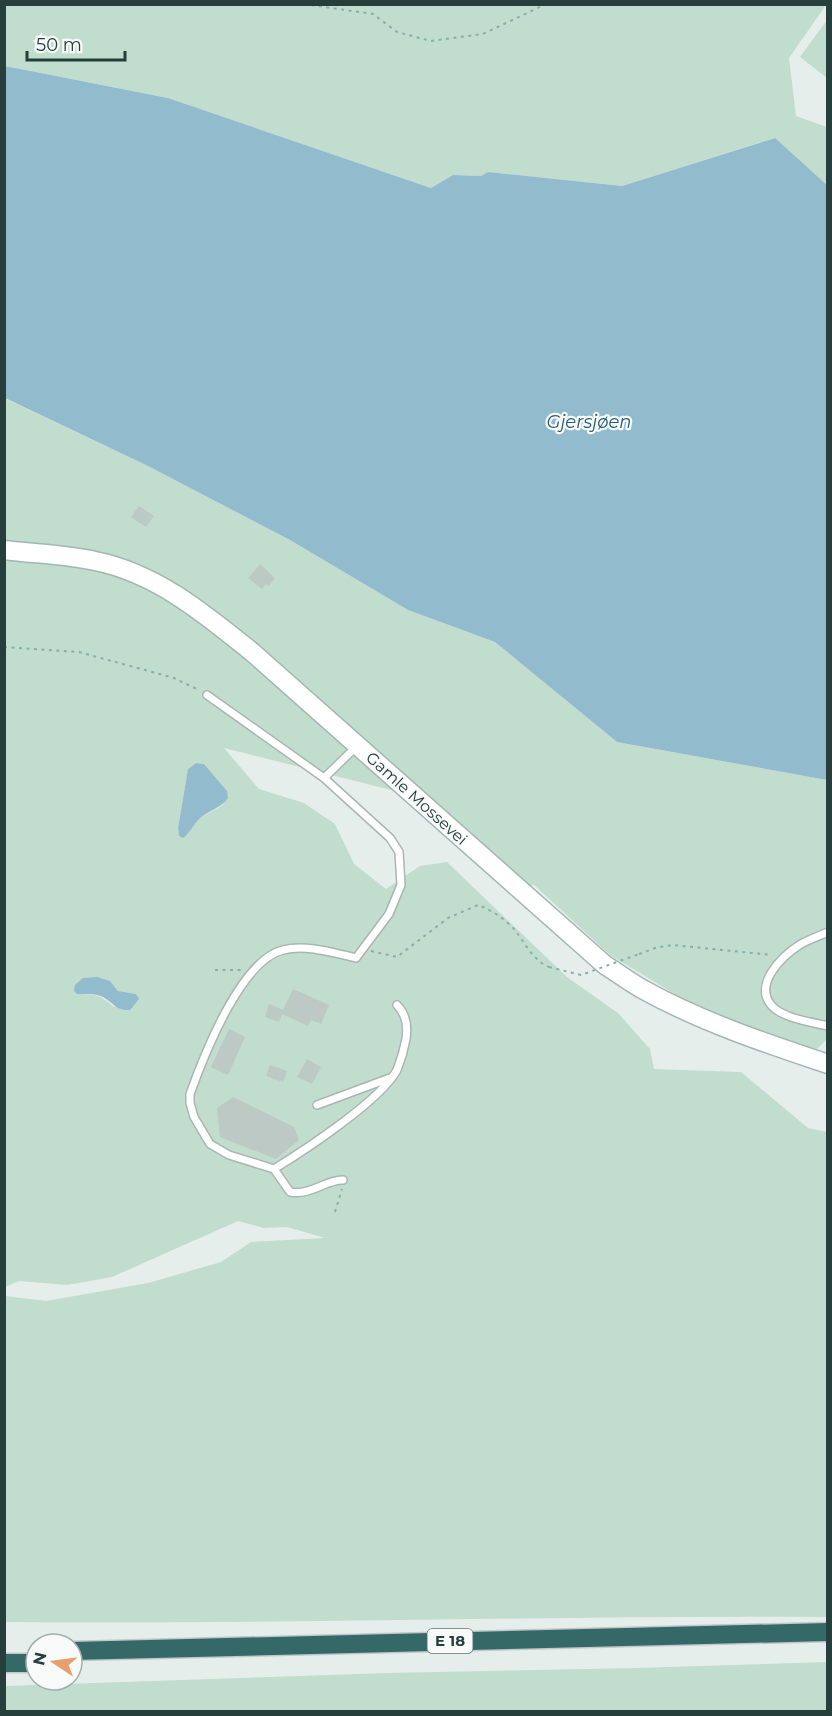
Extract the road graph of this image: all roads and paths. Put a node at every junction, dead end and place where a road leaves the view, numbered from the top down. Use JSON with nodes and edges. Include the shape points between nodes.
{"nodes":[{"id":1,"x":304,"y":4,"type":"edge"},
{"id":2,"x":546,"y":4,"type":"edge"},
{"id":3,"x":4,"y":550,"type":"edge"},
{"id":4,"x":4,"y":647,"type":"edge"},
{"id":5,"x":207,"y":695,"type":"joint"},
{"id":6,"x":358,"y":746,"type":"junction"},
{"id":7,"x":324,"y":778,"type":"junction"},
{"id":8,"x":828,"y":933,"type":"edge"},
{"id":9,"x":363,"y":950,"type":"junction"},
{"id":10,"x":784,"y":956,"type":"junction"},
{"id":11,"x":259,"y":964,"type":"junction"},
{"id":12,"x":215,"y":970,"type":"dead end"},
{"id":13,"x":397,"y":1005,"type":"dead end"},
{"id":14,"x":828,"y":1026,"type":"edge"},
{"id":15,"x":828,"y":1064,"type":"edge"},
{"id":16,"x":393,"y":1076,"type":"junction"},
{"id":17,"x":317,"y":1105,"type":"dead end"},
{"id":18,"x":274,"y":1169,"type":"junction"},
{"id":19,"x":343,"y":1180,"type":"joint"},
{"id":20,"x":335,"y":1212,"type":"dead end"},
{"id":21,"x":828,"y":1632,"type":"edge"},
{"id":22,"x":828,"y":1644,"type":"edge"},
{"id":23,"x":84,"y":1651,"type":"edge"},
{"id":24,"x":4,"y":1652,"type":"edge"},
{"id":25,"x":24,"y":1652,"type":"edge"},
{"id":26,"x":84,"y":1662,"type":"edge"},
{"id":27,"x":4,"y":1663,"type":"edge"},
{"id":28,"x":24,"y":1663,"type":"edge"}],
"edges":[{"from":1,"to":2,"type":"path","via":[[373,14],[397,32],[431,42],[483,34]]},
{"from":3,"to":6,"type":"main road","name":"Gamle Mossevei","via":[[97,561],[132,572],[174,594],[252,652]]},
{"from":4,"to":5,"type":"path","via":[[79,652],[174,678]]},
{"from":5,"to":7,"type":"lane"},
{"from":6,"to":7,"type":"lane"},
{"from":6,"to":15,"type":"main road","name":"Gamle Mossevei","via":[[605,965],[682,1009]]},
{"from":7,"to":9,"type":"lane","via":[[390,838],[399,852],[401,885],[390,914]]},
{"from":8,"to":10,"type":"lane","via":[[803,942]]},
{"from":9,"to":10,"type":"path","bridge":true,"via":[[397,957],[448,918],[478,905],[510,925],[539,962],[581,975],[661,946]]},
{"from":9,"to":11,"type":"lane","via":[[356,958],[284,949]]},
{"from":10,"to":14,"type":"lane","via":[[766,985],[770,1003],[781,1012]]},
{"from":11,"to":12,"type":"path","via":[[246,970]]},
{"from":11,"to":18,"type":"lane","via":[[230,1002],[195,1082],[190,1103],[210,1144],[229,1155]]},
{"from":13,"to":16,"type":"lane","via":[[405,1016],[406,1035]]},
{"from":16,"to":17,"type":"lane"},
{"from":16,"to":18,"type":"lane","via":[[368,1101]]},
{"from":18,"to":19,"type":"lane","via":[[290,1192]]},
{"from":19,"to":20,"type":"path"},
{"from":21,"to":23,"type":"highway","number":"E 18"},
{"from":22,"to":26,"type":"highway","number":"E 18"},
{"from":24,"to":25,"type":"highway"},
{"from":27,"to":28,"type":"highway"}]}
